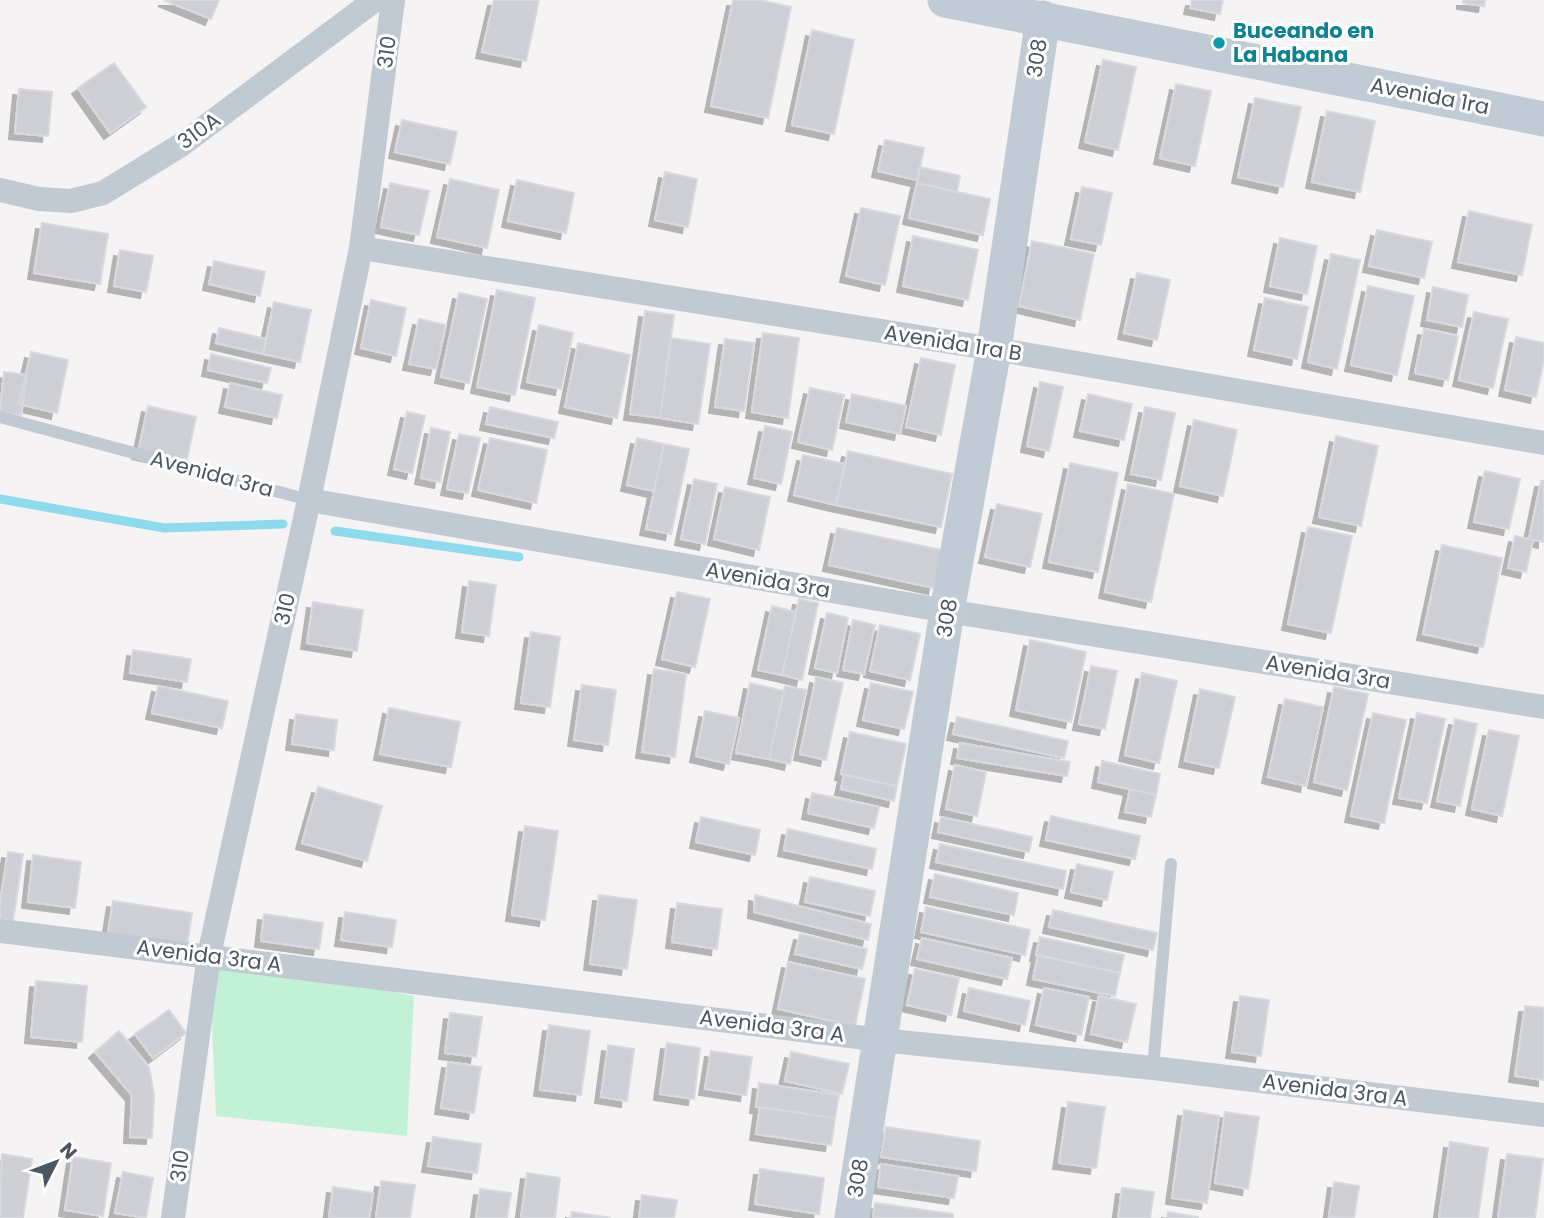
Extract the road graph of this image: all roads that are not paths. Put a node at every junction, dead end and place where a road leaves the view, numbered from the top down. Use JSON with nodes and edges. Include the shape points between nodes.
{"nodes":[{"id":1,"x":375,"y":0,"type":"edge"},
{"id":2,"x":394,"y":0,"type":"edge"},
{"id":3,"x":945,"y":0,"type":"edge"},
{"id":4,"x":1043,"y":18,"type":"junction"},
{"id":5,"x":1544,"y":119,"type":"edge"},
{"id":6,"x":0,"y":190,"type":"edge"},
{"id":7,"x":361,"y":248,"type":"junction"},
{"id":8,"x":994,"y":349,"type":"junction"},
{"id":9,"x":0,"y":417,"type":"edge"},
{"id":10,"x":1544,"y":443,"type":"edge"},
{"id":11,"x":309,"y":500,"type":"junction"},
{"id":12,"x":947,"y":611,"type":"junction"},
{"id":13,"x":1544,"y":707,"type":"edge"},
{"id":14,"x":1171,"y":864,"type":"dead end"},
{"id":15,"x":0,"y":931,"type":"edge"},
{"id":16,"x":208,"y":955,"type":"junction"},
{"id":17,"x":881,"y":1040,"type":"junction"},
{"id":18,"x":1153,"y":1069,"type":"junction"},
{"id":19,"x":1544,"y":1115,"type":"edge"},
{"id":20,"x":173,"y":1218,"type":"edge"},
{"id":21,"x":852,"y":1218,"type":"edge"}],
"edges":[{"from":1,"to":6,"type":"street","name":"310A","via":[[181,145],[103,193],[71,201]]},
{"from":2,"to":7,"type":"street","name":"310"},
{"from":3,"to":4,"type":"street","name":"Avenida 1ra"},
{"from":4,"to":5,"type":"street","name":"Avenida 1ra"},
{"from":4,"to":8,"type":"street","name":"308"},
{"from":7,"to":8,"type":"street","name":"Avenida 1ra B"},
{"from":7,"to":11,"type":"street","name":"310"},
{"from":8,"to":10,"type":"street","name":"Avenida 1ra B"},
{"from":8,"to":12,"type":"street","name":"308"},
{"from":9,"to":11,"type":"lane","name":"Avenida 3ra"},
{"from":11,"to":12,"type":"street","name":"Avenida 3ra"},
{"from":11,"to":16,"type":"street","name":"310"},
{"from":12,"to":13,"type":"street","name":"Avenida 3ra"},
{"from":12,"to":17,"type":"street","name":"308"},
{"from":14,"to":18,"type":"lane"},
{"from":15,"to":16,"type":"street","name":"Avenida 3ra A"},
{"from":16,"to":17,"type":"street","name":"Avenida 3ra A"},
{"from":16,"to":20,"type":"street","name":"310"},
{"from":17,"to":18,"type":"street","name":"Avenida 3ra A"},
{"from":17,"to":21,"type":"street","name":"308"},
{"from":18,"to":19,"type":"street","name":"Avenida 3ra A"}]}
